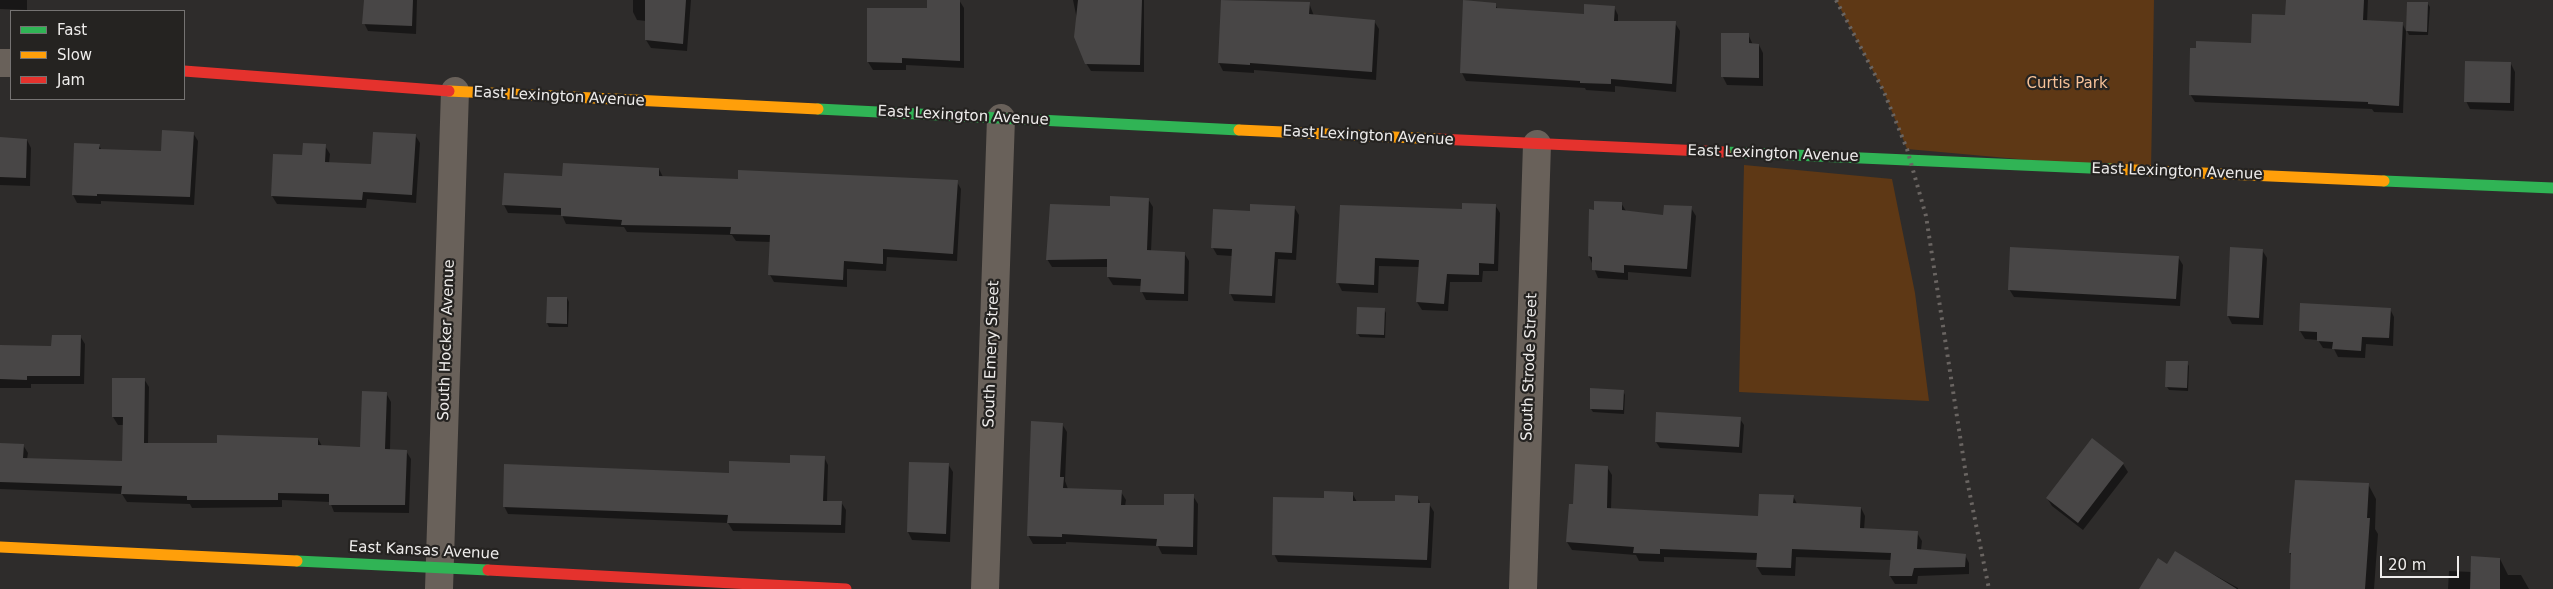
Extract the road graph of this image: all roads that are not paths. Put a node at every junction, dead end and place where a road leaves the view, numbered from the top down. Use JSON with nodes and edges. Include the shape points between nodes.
{"nodes":[{"id":1,"x":185,"y":71,"type":"edge"},
{"id":2,"x":455,"y":92,"type":"junction"},
{"id":3,"x":1001,"y":118,"type":"junction"},
{"id":4,"x":1537,"y":144,"type":"junction"},
{"id":5,"x":2553,"y":188,"type":"edge"},
{"id":6,"x":0,"y":547,"type":"edge"},
{"id":7,"x":440,"y":578,"type":"edge"},
{"id":8,"x":846,"y":589,"type":"edge"},
{"id":9,"x":985,"y":589,"type":"edge"},
{"id":10,"x":1523,"y":589,"type":"edge"}],
"edges":[{"from":1,"to":2,"type":"street","name":"East Lexington Avenue"},
{"from":2,"to":3,"type":"street","name":"East Lexington Avenue"},
{"from":2,"to":7,"type":"street","name":"South Hocker Avenue"},
{"from":3,"to":4,"type":"street","name":"East Lexington Avenue"},
{"from":3,"to":9,"type":"street","name":"South Emery Street"},
{"from":4,"to":5,"type":"street","name":"East Lexington Avenue"},
{"from":4,"to":10,"type":"street","name":"South Strode Street"},
{"from":6,"to":7,"type":"street","name":"East Kansas Avenue"},
{"from":7,"to":8,"type":"street","name":"East Kansas Avenue"}]}
